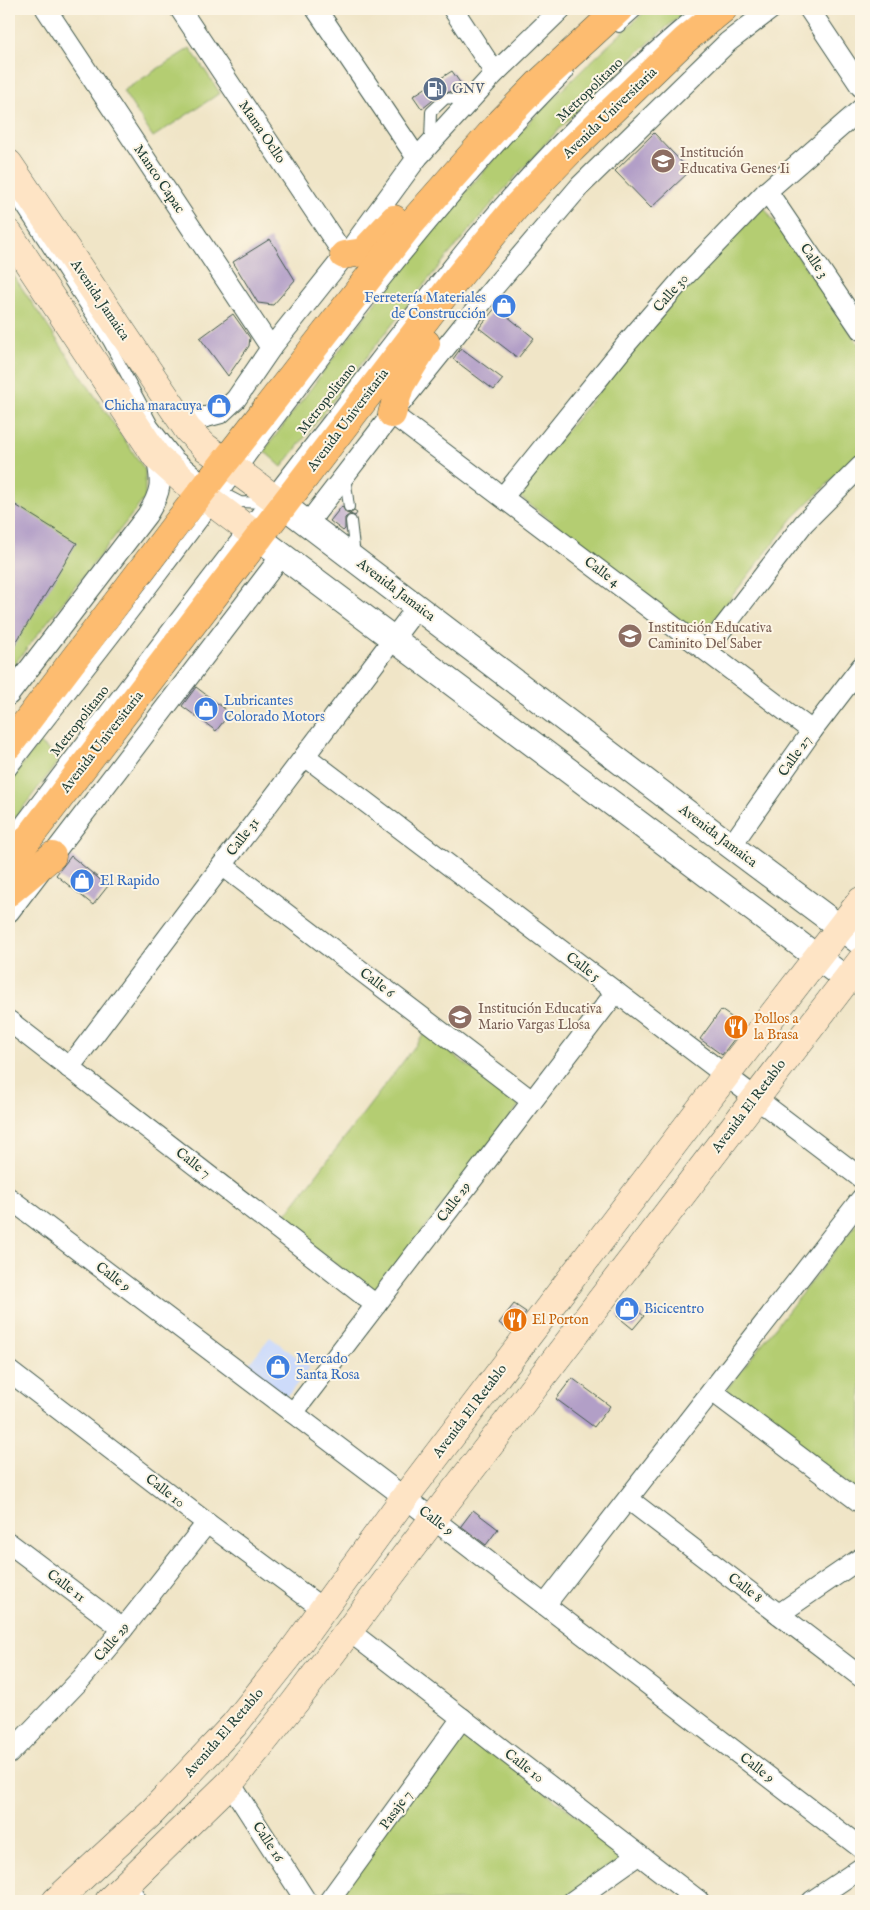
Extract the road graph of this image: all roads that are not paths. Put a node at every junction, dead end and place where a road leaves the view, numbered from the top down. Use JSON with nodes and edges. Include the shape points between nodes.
{"nodes":[{"id":1,"x":46,"y":9,"type":"edge"},
{"id":2,"x":180,"y":9,"type":"edge"},
{"id":3,"x":316,"y":9,"type":"edge"},
{"id":4,"x":453,"y":9,"type":"edge"},
{"id":5,"x":561,"y":9,"type":"edge"},
{"id":6,"x":619,"y":9,"type":"edge"},
{"id":7,"x":639,"y":9,"type":"edge"},
{"id":8,"x":699,"y":9,"type":"edge"},
{"id":9,"x":723,"y":9,"type":"edge"},
{"id":10,"x":771,"y":9,"type":"edge"},
{"id":11,"x":809,"y":9,"type":"edge"},
{"id":12,"x":610,"y":35,"type":"dead end"},
{"id":13,"x":575,"y":68,"type":"dead end"},
{"id":14,"x":495,"y":73,"type":"junction"},
{"id":15,"x":861,"y":87,"type":"edge"},
{"id":16,"x":861,"y":109,"type":"edge"},
{"id":17,"x":423,"y":151,"type":"junction"},
{"id":18,"x":9,"y":164,"type":"edge"},
{"id":19,"x":456,"y":172,"type":"junction"},
{"id":20,"x":9,"y":188,"type":"edge"},
{"id":21,"x":767,"y":191,"type":"junction"},
{"id":22,"x":9,"y":234,"type":"edge"},
{"id":23,"x":344,"y":255,"type":"junction"},
{"id":24,"x":455,"y":281,"type":"junction"},
{"id":25,"x":861,"y":330,"type":"edge"},
{"id":26,"x":271,"y":348,"type":"junction"},
{"id":27,"x":170,"y":405,"type":"junction"},
{"id":28,"x":392,"y":414,"type":"junction"},
{"id":29,"x":156,"y":456,"type":"junction"},
{"id":30,"x":861,"y":466,"type":"edge"},
{"id":31,"x":345,"y":476,"type":"junction"},
{"id":32,"x":218,"y":485,"type":"junction"},
{"id":33,"x":503,"y":497,"type":"junction"},
{"id":34,"x":272,"y":501,"type":"junction"},
{"id":35,"x":349,"y":507,"type":"dead end"},
{"id":36,"x":350,"y":521,"type":"dead end"},
{"id":37,"x":308,"y":523,"type":"junction"},
{"id":38,"x":252,"y":533,"type":"junction"},
{"id":39,"x":282,"y":556,"type":"junction"},
{"id":40,"x":356,"y":559,"type":"junction"},
{"id":41,"x":418,"y":606,"type":"junction"},
{"id":42,"x":454,"y":635,"type":"junction"},
{"id":43,"x":393,"y":639,"type":"junction"},
{"id":44,"x":706,"y":650,"type":"junction"},
{"id":45,"x":430,"y":667,"type":"junction"},
{"id":46,"x":861,"y":668,"type":"edge"},
{"id":47,"x":9,"y":695,"type":"edge"},
{"id":48,"x":812,"y":731,"type":"junction"},
{"id":49,"x":9,"y":745,"type":"edge"},
{"id":50,"x":305,"y":756,"type":"junction"},
{"id":51,"x":9,"y":773,"type":"edge"},
{"id":52,"x":9,"y":837,"type":"edge"},
{"id":53,"x":731,"y":846,"type":"junction"},
{"id":54,"x":52,"y":856,"type":"junction"},
{"id":55,"x":9,"y":864,"type":"edge"},
{"id":56,"x":222,"y":865,"type":"junction"},
{"id":57,"x":9,"y":892,"type":"edge"},
{"id":58,"x":861,"y":902,"type":"edge"},
{"id":59,"x":9,"y":912,"type":"edge"},
{"id":60,"x":851,"y":935,"type":"edge"},
{"id":61,"x":818,"y":957,"type":"junction"},
{"id":62,"x":854,"y":970,"type":"edge"},
{"id":63,"x":616,"y":992,"type":"junction"},
{"id":64,"x":9,"y":1021,"type":"edge"},
{"id":65,"x":69,"y":1068,"type":"junction"},
{"id":66,"x":726,"y":1075,"type":"junction"},
{"id":67,"x":755,"y":1098,"type":"junction"},
{"id":68,"x":532,"y":1101,"type":"junction"},
{"id":69,"x":861,"y":1178,"type":"edge"},
{"id":70,"x":9,"y":1198,"type":"edge"},
{"id":71,"x":861,"y":1199,"type":"edge"},
{"id":72,"x":376,"y":1305,"type":"junction"},
{"id":73,"x":9,"y":1371,"type":"edge"},
{"id":74,"x":712,"y":1391,"type":"junction"},
{"id":75,"x":293,"y":1413,"type":"junction"},
{"id":76,"x":404,"y":1497,"type":"junction"},
{"id":77,"x":628,"y":1499,"type":"junction"},
{"id":78,"x":861,"y":1504,"type":"edge"},
{"id":79,"x":433,"y":1519,"type":"junction"},
{"id":80,"x":207,"y":1524,"type":"junction"},
{"id":81,"x":10,"y":1546,"type":"edge"},
{"id":82,"x":861,"y":1558,"type":"edge"},
{"id":83,"x":545,"y":1605,"type":"junction"},
{"id":84,"x":323,"y":1609,"type":"junction"},
{"id":85,"x":779,"y":1614,"type":"junction"},
{"id":86,"x":123,"y":1629,"type":"junction"},
{"id":87,"x":350,"y":1631,"type":"junction"},
{"id":88,"x":861,"y":1677,"type":"edge"},
{"id":89,"x":462,"y":1718,"type":"junction"},
{"id":90,"x":9,"y":1754,"type":"edge"},
{"id":91,"x":230,"y":1783,"type":"junction"},
{"id":92,"x":861,"y":1848,"type":"edge"},
{"id":93,"x":638,"y":1855,"type":"junction"},
{"id":94,"x":861,"y":1868,"type":"edge"},
{"id":95,"x":124,"y":1896,"type":"edge"},
{"id":96,"x":56,"y":1901,"type":"edge"},
{"id":97,"x":306,"y":1901,"type":"edge"},
{"id":98,"x":329,"y":1901,"type":"edge"},
{"id":99,"x":573,"y":1901,"type":"edge"},
{"id":100,"x":699,"y":1901,"type":"edge"},
{"id":101,"x":812,"y":1901,"type":"edge"}],
"edges":[{"from":1,"to":26,"type":"street","name":"Manco Capac"},
{"from":2,"to":23,"type":"street","name":"Mama Ocllo"},
{"from":3,"to":17,"type":"street"},
{"from":4,"to":14,"type":"street"},
{"from":5,"to":14,"type":"street"},
{"from":6,"to":19,"type":"main road","via":[[540,82]]},
{"from":7,"to":12,"type":"lane","name":"Metropolitano"},
{"from":8,"to":34,"type":"lane","name":"Metropolitano","via":[[570,127],[506,196],[469,239]]},
{"from":9,"to":24,"type":"main road","name":"Avenida Universitaria","via":[[685,40],[572,149],[515,208]]},
{"from":10,"to":28,"type":"street","via":[[728,42],[580,186],[519,256]]},
{"from":11,"to":15,"type":"street"},
{"from":13,"to":32,"type":"lane","name":"Metropolitano","via":[[443,208]]},
{"from":14,"to":17,"type":"street"},
{"from":16,"to":21,"type":"street","name":"Calle 30"},
{"from":17,"to":23,"type":"street"},
{"from":18,"to":27,"type":"main road","name":"Avenida Jamaica"},
{"from":19,"to":23,"type":"main road","via":[[416,195],[363,252]]},
{"from":19,"to":32,"type":"main road","via":[[367,278]]},
{"from":20,"to":32,"type":"lane","via":[[108,341],[153,425],[177,456]]},
{"from":21,"to":25,"type":"street","name":"Calle 3"},
{"from":21,"to":33,"type":"street","name":"Calle 30","via":[[647,320]]},
{"from":22,"to":29,"type":"main road","name":"Avenida Jamaica"},
{"from":23,"to":26,"type":"street"},
{"from":24,"to":28,"type":"main road","via":[[443,314],[400,386]]},
{"from":24,"to":34,"type":"main road","name":"Avenida Universitaria"},
{"from":26,"to":27,"type":"street","via":[[236,399],[222,413],[189,417]]},
{"from":27,"to":32,"type":"main road","name":"Avenida Jamaica","via":[[205,447]]},
{"from":28,"to":31,"type":"street"},
{"from":28,"to":33,"type":"street","name":"Calle 4"},
{"from":29,"to":32,"type":"main road","name":"Avenida Jamaica","via":[[180,478]]},
{"from":29,"to":47,"type":"street","via":[[161,477],[158,497]]},
{"from":30,"to":44,"type":"street","via":[[804,523]]},
{"from":31,"to":35,"type":"lane"},
{"from":31,"to":37,"type":"street"},
{"from":32,"to":34,"type":"main road","name":"Avenida Jamaica"},
{"from":32,"to":38,"type":"main road","name":"Avenida Jamaica"},
{"from":32,"to":49,"type":"main road"},
{"from":32,"to":51,"type":"lane","name":"Metropolitano","via":[[166,570]]},
{"from":33,"to":44,"type":"street","name":"Calle 4"},
{"from":34,"to":37,"type":"street","name":"Avenida Jamaica"},
{"from":34,"to":38,"type":"main road","name":"Avenida Universitaria"},
{"from":36,"to":40,"type":"lane"},
{"from":37,"to":40,"type":"street","name":"Avenida Jamaica"},
{"from":38,"to":39,"type":"street","name":"Avenida Jamaica"},
{"from":38,"to":52,"type":"lane","name":"Metropolitano"},
{"from":38,"to":55,"type":"main road","name":"Avenida Universitaria"},
{"from":39,"to":43,"type":"street","name":"Avenida Jamaica"},
{"from":39,"to":54,"type":"street","name":"Avenida Universitaria"},
{"from":40,"to":41,"type":"street","name":"Avenida Jamaica"},
{"from":41,"to":42,"type":"street","name":"Avenida Jamaica"},
{"from":41,"to":43,"type":"street","name":"Calle 31"},
{"from":42,"to":45,"type":"street","via":[[438,647]]},
{"from":42,"to":53,"type":"street","name":"Avenida Jamaica"},
{"from":43,"to":45,"type":"street","name":"Avenida Jamaica"},
{"from":43,"to":50,"type":"street","name":"Calle 31"},
{"from":44,"to":48,"type":"street","name":"Calle 4"},
{"from":45,"to":61,"type":"street","name":"Avenida Jamaica"},
{"from":46,"to":48,"type":"street","name":"Calle 27"},
{"from":48,"to":53,"type":"street","name":"Calle 27"},
{"from":50,"to":56,"type":"street","name":"Calle 31"},
{"from":50,"to":63,"type":"street","name":"Calle 5"},
{"from":53,"to":60,"type":"street","name":"Avenida Jamaica"},
{"from":54,"to":57,"type":"main road"},
{"from":54,"to":59,"type":"street","name":"Avenida Universitaria"},
{"from":56,"to":65,"type":"street","name":"Calle 31"},
{"from":56,"to":68,"type":"street","name":"Calle 6"},
{"from":58,"to":60,"type":"main road","name":"Avenida El Retablo"},
{"from":60,"to":61,"type":"main road","name":"Avenida El Retablo"},
{"from":61,"to":62,"type":"street","name":"Avenida Jamaica"},
{"from":61,"to":66,"type":"main road","name":"Avenida El Retablo"},
{"from":62,"to":67,"type":"main road","name":"Avenida El Retablo"},
{"from":63,"to":66,"type":"street","name":"Calle 5"},
{"from":63,"to":68,"type":"street","name":"Calle 29"},
{"from":64,"to":65,"type":"street","name":"Calle 7"},
{"from":65,"to":72,"type":"street","name":"Calle 7"},
{"from":66,"to":67,"type":"street","name":"Calle 5"},
{"from":66,"to":76,"type":"main road","name":"Avenida El Retablo"},
{"from":67,"to":69,"type":"street","name":"Calle 5"},
{"from":67,"to":79,"type":"main road","name":"Avenida El Retablo"},
{"from":68,"to":72,"type":"street","name":"Calle 29"},
{"from":70,"to":75,"type":"street","name":"Calle 9"},
{"from":71,"to":74,"type":"street"},
{"from":72,"to":75,"type":"street","name":"Calle 29"},
{"from":73,"to":80,"type":"street","name":"Calle 10"},
{"from":74,"to":77,"type":"street"},
{"from":74,"to":78,"type":"street"},
{"from":75,"to":76,"type":"street","name":"Calle 9"},
{"from":76,"to":79,"type":"street","name":"Calle 9"},
{"from":76,"to":84,"type":"main road","name":"Avenida El Retablo"},
{"from":77,"to":83,"type":"street"},
{"from":77,"to":85,"type":"street","name":"Calle 8"},
{"from":79,"to":83,"type":"street","name":"Calle 9"},
{"from":79,"to":87,"type":"main road","name":"Avenida El Retablo"},
{"from":80,"to":84,"type":"street","name":"Calle 10"},
{"from":80,"to":86,"type":"street","name":"Calle 29"},
{"from":81,"to":86,"type":"street","name":"Calle 11"},
{"from":82,"to":85,"type":"street"},
{"from":83,"to":92,"type":"street","name":"Calle 9"},
{"from":84,"to":96,"type":"main road","name":"Avenida El Retablo","via":[[234,1725],[192,1771]]},
{"from":85,"to":88,"type":"street","name":"Calle 8"},
{"from":86,"to":90,"type":"street","name":"Calle 29","via":[[82,1678]]},
{"from":87,"to":89,"type":"street","name":"Calle 10"},
{"from":87,"to":91,"type":"main road","name":"Avenida El Retablo"},
{"from":89,"to":93,"type":"street","name":"Calle 10"},
{"from":89,"to":98,"type":"street","name":"Pasaje 7"},
{"from":91,"to":95,"type":"main road","name":"Avenida El Retablo"},
{"from":91,"to":97,"type":"street","name":"Calle 16"},
{"from":93,"to":99,"type":"street"},
{"from":93,"to":100,"type":"street","name":"Calle 10"},
{"from":94,"to":101,"type":"street"}]}
